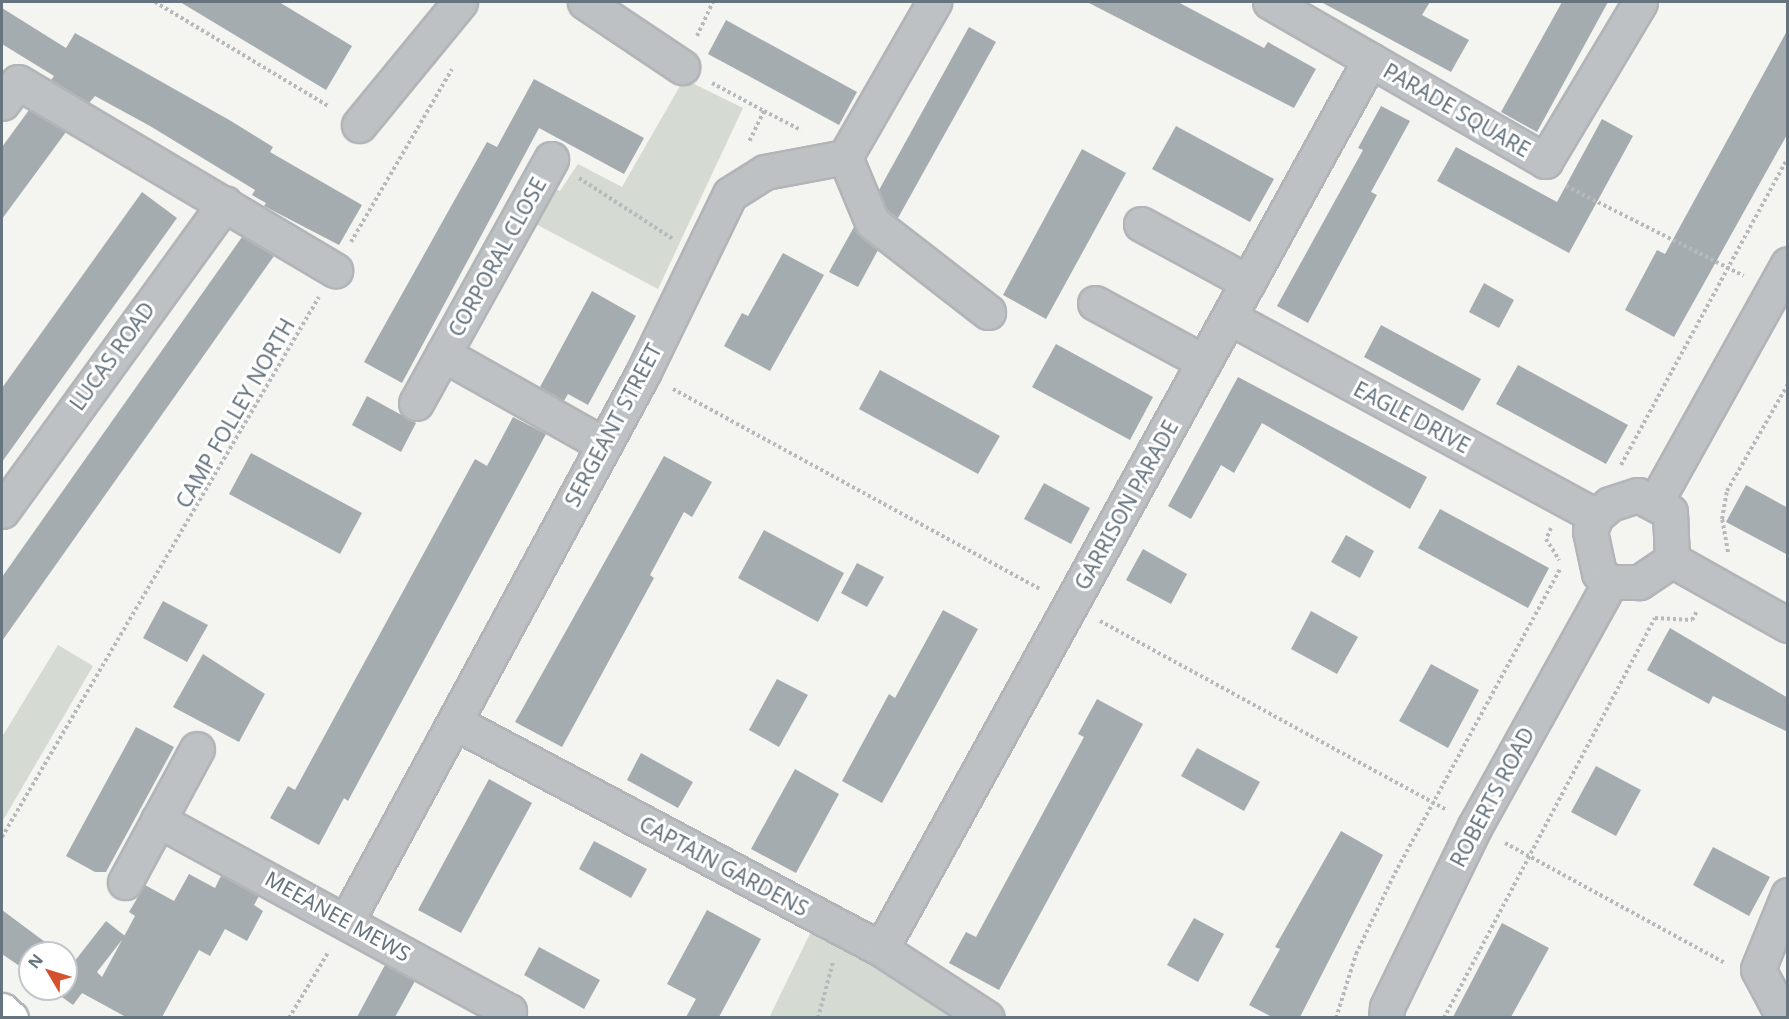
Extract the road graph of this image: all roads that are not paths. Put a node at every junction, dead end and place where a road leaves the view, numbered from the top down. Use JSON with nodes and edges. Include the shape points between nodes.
{"nodes":[{"id":1,"x":460,"y":2,"type":"edge"},
{"id":2,"x":585,"y":2,"type":"edge"},
{"id":3,"x":934,"y":2,"type":"edge"},
{"id":4,"x":1270,"y":2,"type":"edge"},
{"id":5,"x":1640,"y":2,"type":"edge"},
{"id":6,"x":1370,"y":60,"type":"junction"},
{"id":7,"x":682,"y":67,"type":"road end"},
{"id":8,"x":10,"y":92,"type":"edge"},
{"id":9,"x":359,"y":125,"type":"road end"},
{"id":10,"x":845,"y":158,"type":"junction"},
{"id":11,"x":551,"y":159,"type":"road end"},
{"id":12,"x":225,"y":203,"type":"junction"},
{"id":13,"x":1141,"y":224,"type":"dead end"},
{"id":14,"x":335,"y":270,"type":"road end"},
{"id":15,"x":1780,"y":277,"type":"edge"},
{"id":16,"x":1248,"y":282,"type":"junction"},
{"id":17,"x":1095,"y":303,"type":"dead end"},
{"id":18,"x":988,"y":312,"type":"dead end"},
{"id":19,"x":1229,"y":317,"type":"junction"},
{"id":20,"x":443,"y":354,"type":"junction"},
{"id":21,"x":1204,"y":362,"type":"junction"},
{"id":22,"x":416,"y":403,"type":"dead end"},
{"id":23,"x":603,"y":444,"type":"junction"},
{"id":24,"x":1656,"y":501,"type":"junction"},
{"id":25,"x":2,"y":511,"type":"edge"},
{"id":26,"x":1596,"y":516,"type":"junction"},
{"id":27,"x":1672,"y":560,"type":"junction"},
{"id":28,"x":1610,"y":582,"type":"junction"},
{"id":29,"x":1788,"y":626,"type":"edge"},
{"id":30,"x":456,"y":723,"type":"junction"},
{"id":31,"x":197,"y":749,"type":"dead end"},
{"id":32,"x":158,"y":820,"type":"junction"},
{"id":33,"x":125,"y":882,"type":"dead end"},
{"id":34,"x":1788,"y":895,"type":"edge"},
{"id":35,"x":347,"y":920,"type":"junction"},
{"id":36,"x":881,"y":949,"type":"junction"},
{"id":37,"x":2,"y":1010,"type":"edge"},
{"id":38,"x":11,"y":1017,"type":"edge"},
{"id":39,"x":505,"y":1017,"type":"edge"},
{"id":40,"x":987,"y":1017,"type":"edge"},
{"id":41,"x":1386,"y":1017,"type":"edge"},
{"id":42,"x":1784,"y":1017,"type":"edge"}],
"edges":[{"from":1,"to":9,"type":"street"},
{"from":2,"to":7,"type":"street"},
{"from":3,"to":10,"type":"street"},
{"from":4,"to":6,"type":"street","name":"PARADE SQUARE"},
{"from":5,"to":6,"type":"street","name":"PARADE SQUARE","via":[[1545,161]]},
{"from":6,"to":16,"type":"street","name":"GARRISON PARADE"},
{"from":8,"to":12,"type":"street"},
{"from":10,"to":18,"type":"street","via":[[872,222]]},
{"from":10,"to":23,"type":"street","name":"SERGEANT STREET","via":[[765,172],[730,194]]},
{"from":11,"to":20,"type":"street","name":"CORPORAL CLOSE"},
{"from":12,"to":14,"type":"street"},
{"from":12,"to":25,"type":"street","name":"LUCAS ROAD"},
{"from":13,"to":16,"type":"street"},
{"from":15,"to":24,"type":"street"},
{"from":16,"to":19,"type":"street","name":"GARRISON PARADE"},
{"from":17,"to":21,"type":"street"},
{"from":19,"to":21,"type":"street","name":"GARRISON PARADE"},
{"from":19,"to":26,"type":"street","name":"EAGLE DRIVE"},
{"from":20,"to":22,"type":"street","name":"CORPORAL CLOSE"},
{"from":20,"to":23,"type":"street","name":"CORPORAL CLOSE"},
{"from":21,"to":36,"type":"street","name":"GARRISON PARADE"},
{"from":23,"to":30,"type":"street","name":"SERGEANT STREET"},
{"from":24,"to":26,"type":"street","via":[[1638,495],[1626,498]]},
{"from":24,"to":27,"type":"street","via":[[1670,512]]},
{"from":26,"to":28,"type":"street","via":[[1590,531],[1592,556],[1599,573]]},
{"from":27,"to":28,"type":"street","via":[[1639,582]]},
{"from":27,"to":29,"type":"street"},
{"from":28,"to":41,"type":"street","name":"ROBERTS ROAD","via":[[1475,826]]},
{"from":30,"to":35,"type":"street","name":"SERGEANT STREET"},
{"from":30,"to":36,"type":"street","name":"CAPTAIN GARDENS"},
{"from":31,"to":32,"type":"street"},
{"from":32,"to":33,"type":"street"},
{"from":32,"to":35,"type":"street","name":"MEEANEE MEWS"},
{"from":34,"to":42,"type":"street","via":[[1758,969]]},
{"from":35,"to":39,"type":"street","name":"MEEANEE MEWS","via":[[509,1011]]},
{"from":36,"to":40,"type":"street","name":"CAPTAIN GARDENS"},
{"from":37,"to":38,"type":"main road"}]}
